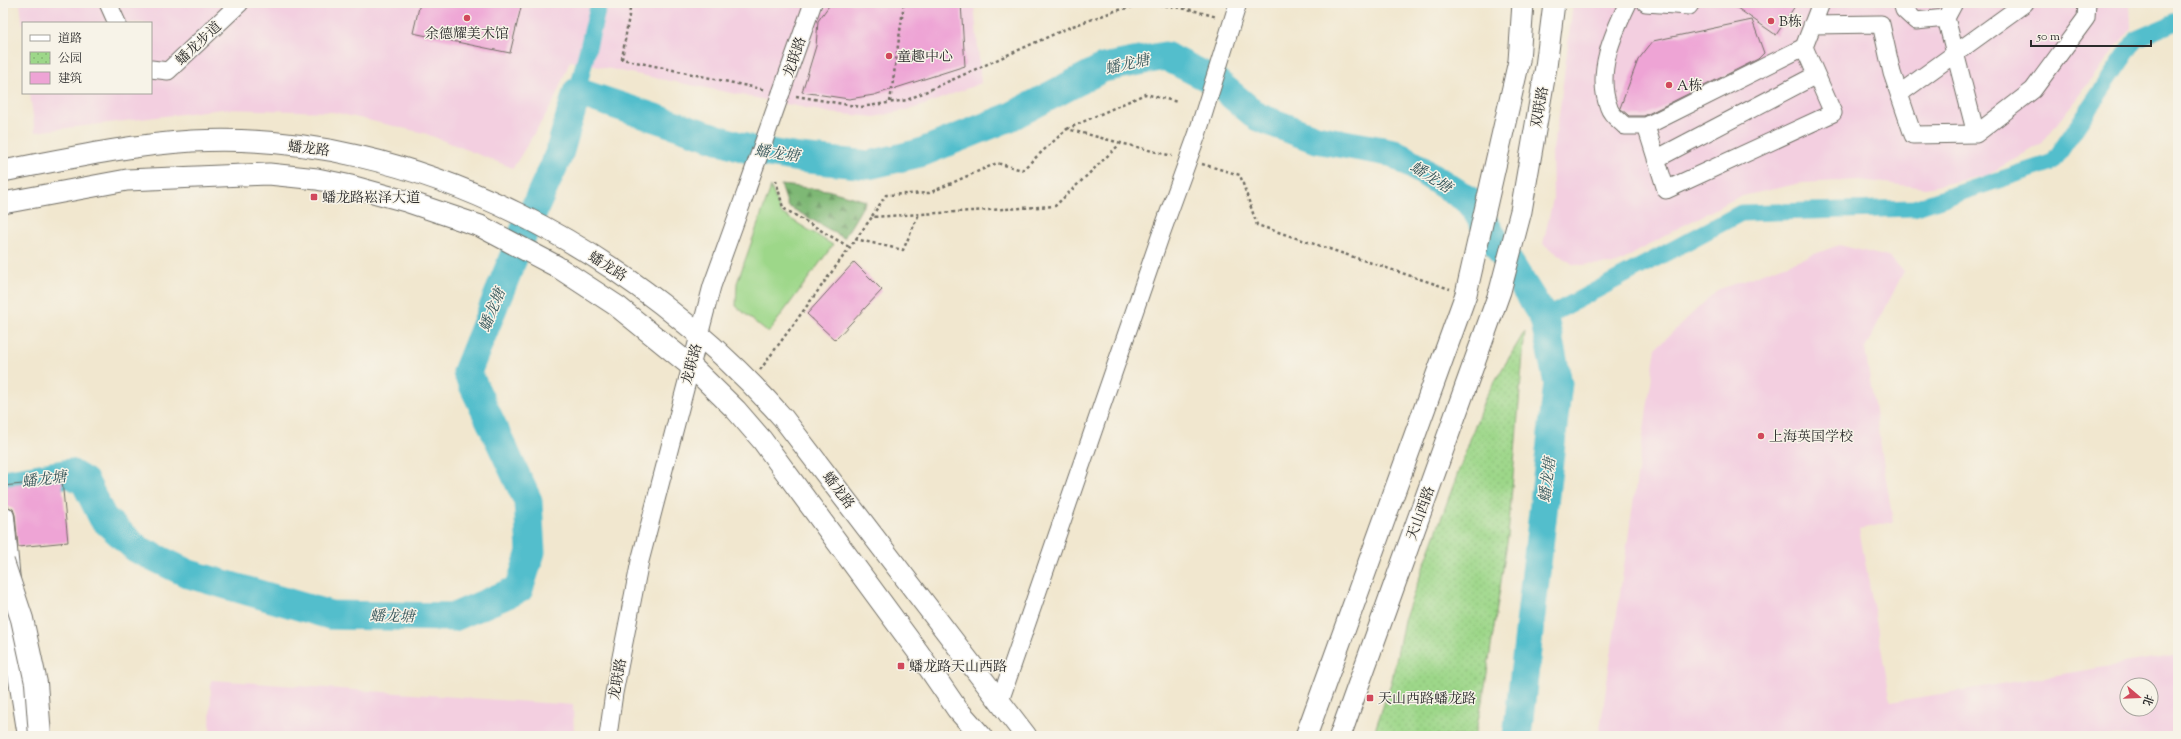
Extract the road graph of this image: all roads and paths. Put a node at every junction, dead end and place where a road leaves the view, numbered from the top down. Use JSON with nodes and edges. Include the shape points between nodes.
{"nodes":[{"id":1,"x":108,"y":3,"type":"edge"},
{"id":2,"x":240,"y":3,"type":"edge"},
{"id":3,"x":631,"y":3,"type":"edge"},
{"id":4,"x":813,"y":3,"type":"edge"},
{"id":5,"x":904,"y":3,"type":"edge"},
{"id":6,"x":1238,"y":3,"type":"edge"},
{"id":7,"x":1523,"y":3,"type":"edge"},
{"id":8,"x":1554,"y":3,"type":"edge"},
{"id":9,"x":1628,"y":3,"type":"edge"},
{"id":10,"x":1646,"y":3,"type":"edge"},
{"id":11,"x":1691,"y":3,"type":"edge"},
{"id":12,"x":1821,"y":3,"type":"edge"},
{"id":13,"x":1954,"y":3,"type":"edge"},
{"id":14,"x":2025,"y":3,"type":"edge"},
{"id":15,"x":2087,"y":3,"type":"edge"},
{"id":16,"x":1903,"y":6,"type":"edge"},
{"id":17,"x":1946,"y":18,"type":"junction"},
{"id":18,"x":117,"y":22,"type":"edge"},
{"id":19,"x":1881,"y":24,"type":"junction"},
{"id":20,"x":1812,"y":25,"type":"junction"},
{"id":21,"x":1232,"y":27,"type":"junction"},
{"id":22,"x":1804,"y":47,"type":"junction"},
{"id":23,"x":1955,"y":54,"type":"junction"},
{"id":24,"x":152,"y":69,"type":"edge"},
{"id":25,"x":1816,"y":75,"type":"junction"},
{"id":26,"x":782,"y":93,"type":"junction"},
{"id":27,"x":1899,"y":94,"type":"junction"},
{"id":28,"x":890,"y":102,"type":"junction"},
{"id":29,"x":1178,"y":102,"type":"dead end"},
{"id":30,"x":1646,"y":126,"type":"junction"},
{"id":31,"x":1067,"y":129,"type":"junction"},
{"id":32,"x":1976,"y":134,"type":"junction"},
{"id":33,"x":1121,"y":144,"type":"junction"},
{"id":34,"x":1656,"y":159,"type":"junction"},
{"id":35,"x":1188,"y":160,"type":"junction"},
{"id":36,"x":3,"y":171,"type":"edge"},
{"id":37,"x":776,"y":180,"type":"dead end"},
{"id":38,"x":3,"y":203,"type":"edge"},
{"id":39,"x":919,"y":214,"type":"junction"},
{"id":40,"x":872,"y":217,"type":"junction"},
{"id":41,"x":855,"y":239,"type":"junction"},
{"id":42,"x":849,"y":247,"type":"junction"},
{"id":43,"x":1500,"y":291,"type":"joint"},
{"id":44,"x":1466,"y":294,"type":"junction"},
{"id":45,"x":699,"y":335,"type":"junction"},
{"id":46,"x":691,"y":366,"type":"junction"},
{"id":47,"x":751,"y":381,"type":"junction"},
{"id":48,"x":3,"y":517,"type":"edge"},
{"id":49,"x":6,"y":568,"type":"edge"},
{"id":50,"x":3,"y":608,"type":"edge"},
{"id":51,"x":16,"y":655,"type":"junction"},
{"id":52,"x":1000,"y":701,"type":"junction"},
{"id":53,"x":29,"y":736,"type":"edge"},
{"id":54,"x":40,"y":736,"type":"edge"},
{"id":55,"x":608,"y":736,"type":"edge"},
{"id":56,"x":981,"y":736,"type":"edge"},
{"id":57,"x":1026,"y":736,"type":"edge"},
{"id":58,"x":1306,"y":736,"type":"edge"},
{"id":59,"x":1340,"y":736,"type":"edge"}],
"edges":[{"from":1,"to":18,"type":"street"},
{"from":2,"to":24,"type":"street","name":"蟠龙步道","via":[[168,71]]},
{"from":3,"to":26,"type":"path","via":[[622,59]]},
{"from":4,"to":26,"type":"street","name":"龙联路"},
{"from":5,"to":28,"type":"path"},
{"from":6,"to":21,"type":"street"},
{"from":7,"to":44,"type":"main road","via":[[1519,61]]},
{"from":8,"to":43,"type":"main road","name":"双联路","via":[[1546,67],[1521,211]]},
{"from":9,"to":30,"type":"street","via":[[1612,36],[1602,85],[1609,110],[1625,126]]},
{"from":10,"to":11,"type":"street","via":[[1689,6]]},
{"from":12,"to":20,"type":"street"},
{"from":13,"to":17,"type":"street"},
{"from":14,"to":23,"type":"street"},
{"from":15,"to":32,"type":"street","via":[[2086,18],[2033,90]]},
{"from":16,"to":17,"type":"street","via":[[1916,21]]},
{"from":16,"to":19,"type":"street"},
{"from":17,"to":23,"type":"street"},
{"from":19,"to":20,"type":"street"},
{"from":19,"to":27,"type":"street"},
{"from":20,"to":22,"type":"street"},
{"from":21,"to":28,"type":"path","via":[[1192,10],[1149,4],[1115,11],[1070,27],[907,100]]},
{"from":21,"to":35,"type":"street"},
{"from":22,"to":25,"type":"street"},
{"from":22,"to":30,"type":"street"},
{"from":23,"to":27,"type":"street"},
{"from":23,"to":32,"type":"street"},
{"from":25,"to":34,"type":"street"},
{"from":25,"to":34,"type":"street","via":[[1833,114],[1666,190]]},
{"from":26,"to":28,"type":"path","via":[[861,107]]},
{"from":26,"to":45,"type":"street","name":"龙联路","bridge":true,"via":[[712,286]]},
{"from":27,"to":32,"type":"street","via":[[1913,135]]},
{"from":29,"to":31,"type":"path","via":[[1145,94]]},
{"from":30,"to":34,"type":"street"},
{"from":31,"to":33,"type":"path"},
{"from":31,"to":40,"type":"path","via":[[1022,170],[997,163],[929,193],[886,195]]},
{"from":33,"to":35,"type":"path"},
{"from":33,"to":39,"type":"path","via":[[1055,206]]},
{"from":35,"to":44,"type":"path","via":[[1240,175],[1257,225]]},
{"from":35,"to":52,"type":"street"},
{"from":36,"to":45,"type":"main road","name":"蟠龙路","via":[[99,152],[192,141],[260,142],[332,150],[410,171],[488,199],[564,239],[642,288]]},
{"from":37,"to":42,"type":"path","via":[[782,208]]},
{"from":38,"to":46,"type":"main road","name":"蟠龙路","via":[[127,180],[269,174],[317,179],[351,186],[480,226],[556,266],[617,306]]},
{"from":39,"to":40,"type":"path"},
{"from":39,"to":41,"type":"path","via":[[903,250]]},
{"from":40,"to":41,"type":"path"},
{"from":41,"to":42,"type":"path"},
{"from":42,"to":47,"type":"path"},
{"from":43,"to":59,"type":"main road","name":"天山西路"},
{"from":44,"to":58,"type":"main road"},
{"from":45,"to":46,"type":"street","name":"龙联路"},
{"from":45,"to":47,"type":"main road","name":"蟠龙路"},
{"from":46,"to":55,"type":"street","name":"龙联路","via":[[640,561]]},
{"from":46,"to":56,"type":"main road","name":"蟠龙路","via":[[736,410],[762,440],[957,709]]},
{"from":47,"to":52,"type":"main road","name":"蟠龙路","via":[[783,418]]},
{"from":48,"to":49,"type":"highway"},
{"from":49,"to":51,"type":"highway"},
{"from":49,"to":54,"type":"highway","bridge":true,"via":[[22,619],[34,676]]},
{"from":50,"to":51,"type":"highway"},
{"from":51,"to":53,"type":"highway"},
{"from":52,"to":57,"type":"main road","name":"蟠龙路"}]}
